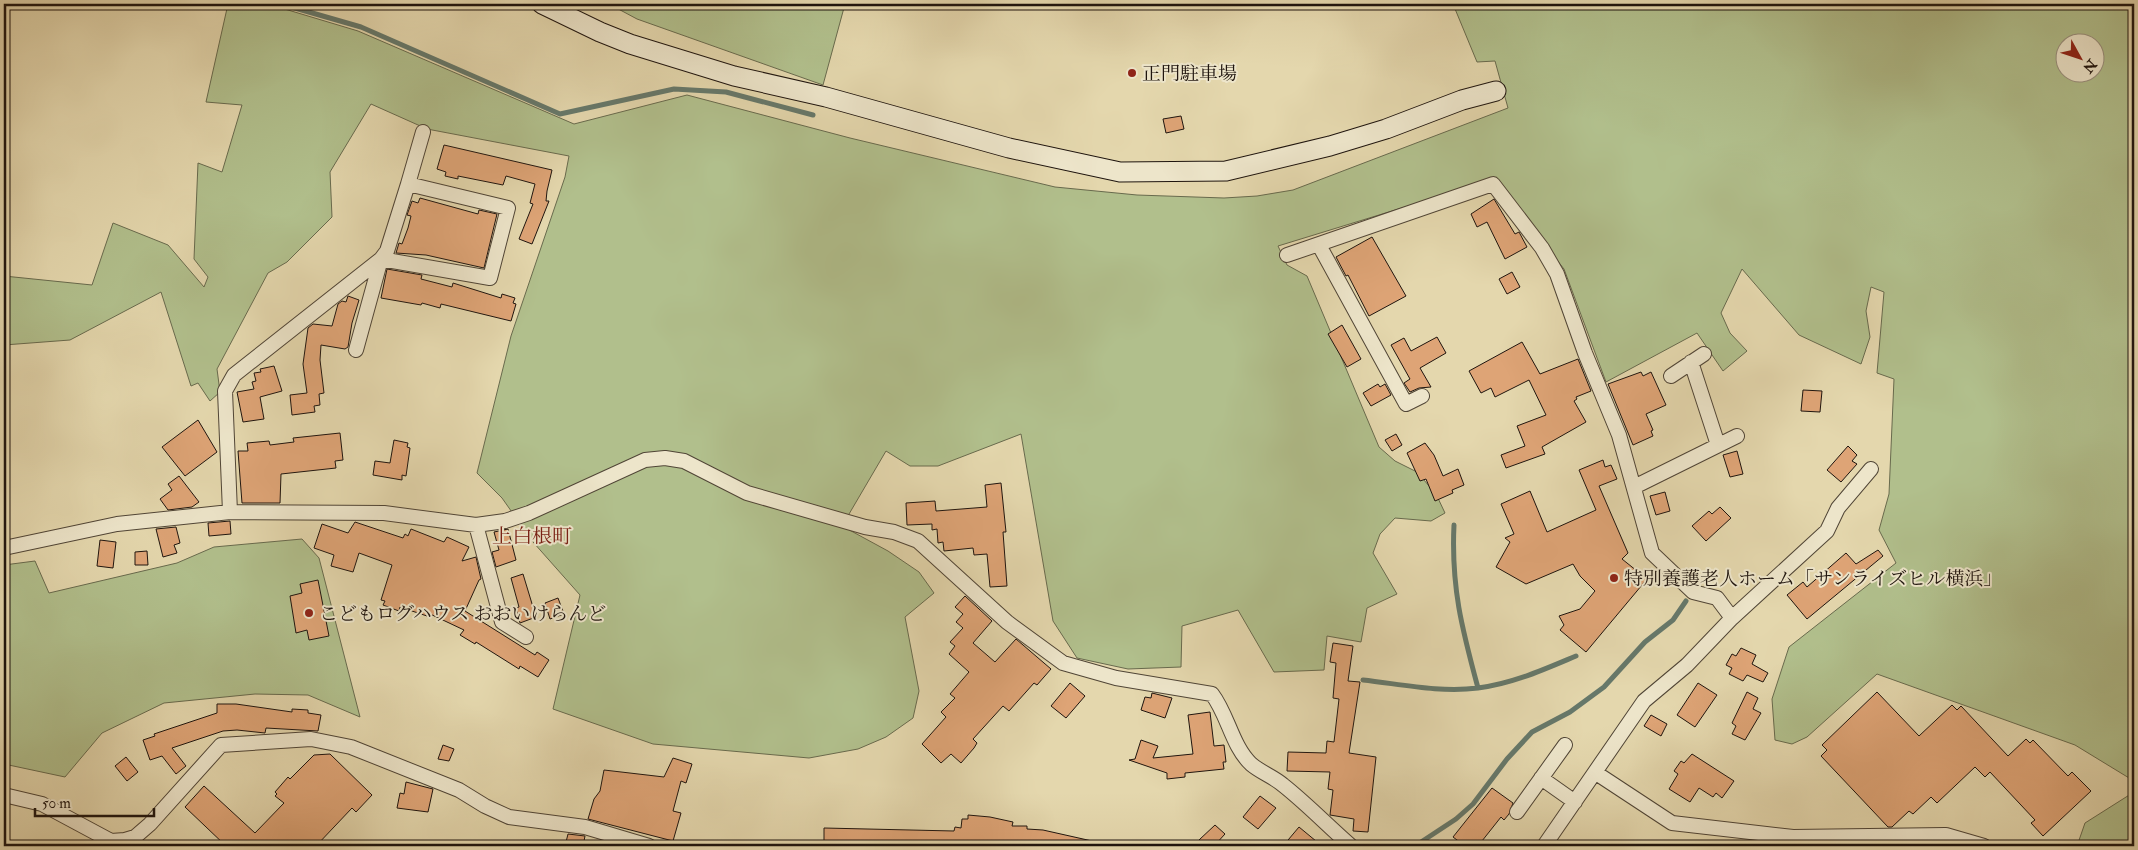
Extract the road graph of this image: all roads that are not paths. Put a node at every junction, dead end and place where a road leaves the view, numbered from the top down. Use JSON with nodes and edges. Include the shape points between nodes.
{"nodes":[{"id":1,"x":542,"y":4,"type":"edge"},
{"id":2,"x":1496,"y":91,"type":"dead end"},
{"id":3,"x":423,"y":132,"type":"dead end"},
{"id":4,"x":408,"y":184,"type":"junction"},
{"id":5,"x":1319,"y":246,"type":"junction"},
{"id":6,"x":1287,"y":255,"type":"dead end"},
{"id":7,"x":381,"y":259,"type":"junction"},
{"id":8,"x":356,"y":350,"type":"dead end"},
{"id":9,"x":1704,"y":354,"type":"dead end"},
{"id":10,"x":1691,"y":362,"type":"junction"},
{"id":11,"x":1671,"y":376,"type":"dead end"},
{"id":12,"x":1422,"y":396,"type":"dead end"},
{"id":13,"x":1737,"y":436,"type":"dead end"},
{"id":14,"x":1718,"y":446,"type":"junction"},
{"id":15,"x":1871,"y":469,"type":"dead end"},
{"id":16,"x":1634,"y":487,"type":"junction"},
{"id":17,"x":230,"y":512,"type":"junction"},
{"id":18,"x":476,"y":525,"type":"junction"},
{"id":19,"x":4,"y":548,"type":"edge"},
{"id":20,"x":1732,"y":618,"type":"junction"},
{"id":21,"x":526,"y":637,"type":"dead end"},
{"id":22,"x":1564,"y":745,"type":"dead end"},
{"id":23,"x":1596,"y":773,"type":"junction"},
{"id":24,"x":1541,"y":778,"type":"junction"},
{"id":25,"x":4,"y":795,"type":"edge"},
{"id":26,"x":1575,"y":802,"type":"junction"},
{"id":27,"x":1517,"y":812,"type":"dead end"},
{"id":28,"x":112,"y":844,"type":"edge"},
{"id":29,"x":649,"y":846,"type":"edge"},
{"id":30,"x":1351,"y":846,"type":"edge"},
{"id":31,"x":1544,"y":846,"type":"edge"},
{"id":32,"x":1984,"y":846,"type":"edge"}],
"edges":[{"from":1,"to":2,"type":"street","via":[[600,32],[734,76],[1009,148],[1120,172],[1226,171],[1386,130],[1462,100]]},
{"from":3,"to":4,"type":"street"},
{"from":4,"to":7,"type":"street","via":[[387,251]]},
{"from":4,"to":7,"type":"street","via":[[508,208],[490,278]]},
{"from":5,"to":6,"type":"street"},
{"from":5,"to":12,"type":"street","via":[[1406,404]]},
{"from":5,"to":16,"type":"street","via":[[1492,184],[1542,248],[1557,274],[1619,435]]},
{"from":7,"to":8,"type":"street"},
{"from":7,"to":17,"type":"street","via":[[234,375],[225,391]]},
{"from":9,"to":10,"type":"street"},
{"from":10,"to":11,"type":"street"},
{"from":10,"to":14,"type":"street"},
{"from":13,"to":14,"type":"street"},
{"from":14,"to":16,"type":"street"},
{"from":15,"to":20,"type":"street","via":[[1838,508],[1827,531]]},
{"from":16,"to":20,"type":"street","via":[[1652,554],[1693,592],[1717,598]]},
{"from":17,"to":18,"type":"street","via":[[384,513]]},
{"from":17,"to":19,"type":"street","via":[[117,524]]},
{"from":18,"to":21,"type":"street","via":[[502,622]]},
{"from":18,"to":30,"type":"street","via":[[529,513],[645,460],[665,458],[684,461],[747,493],[771,501],[894,532],[918,541],[1007,622],[1063,663],[1116,678],[1212,694],[1252,764],[1279,782]]},
{"from":20,"to":23,"type":"street","via":[[1687,665],[1644,701]]},
{"from":22,"to":24,"type":"street"},
{"from":23,"to":26,"type":"street"},
{"from":23,"to":32,"type":"street","via":[[1672,822],[1793,837],[1946,835]]},
{"from":24,"to":26,"type":"street"},
{"from":24,"to":27,"type":"street"},
{"from":25,"to":28,"type":"street","via":[[42,804]]},
{"from":26,"to":31,"type":"street"},
{"from":28,"to":29,"type":"street","via":[[135,836],[150,824],[221,745],[311,740],[351,747],[459,790],[509,817],[584,827]]}]}
